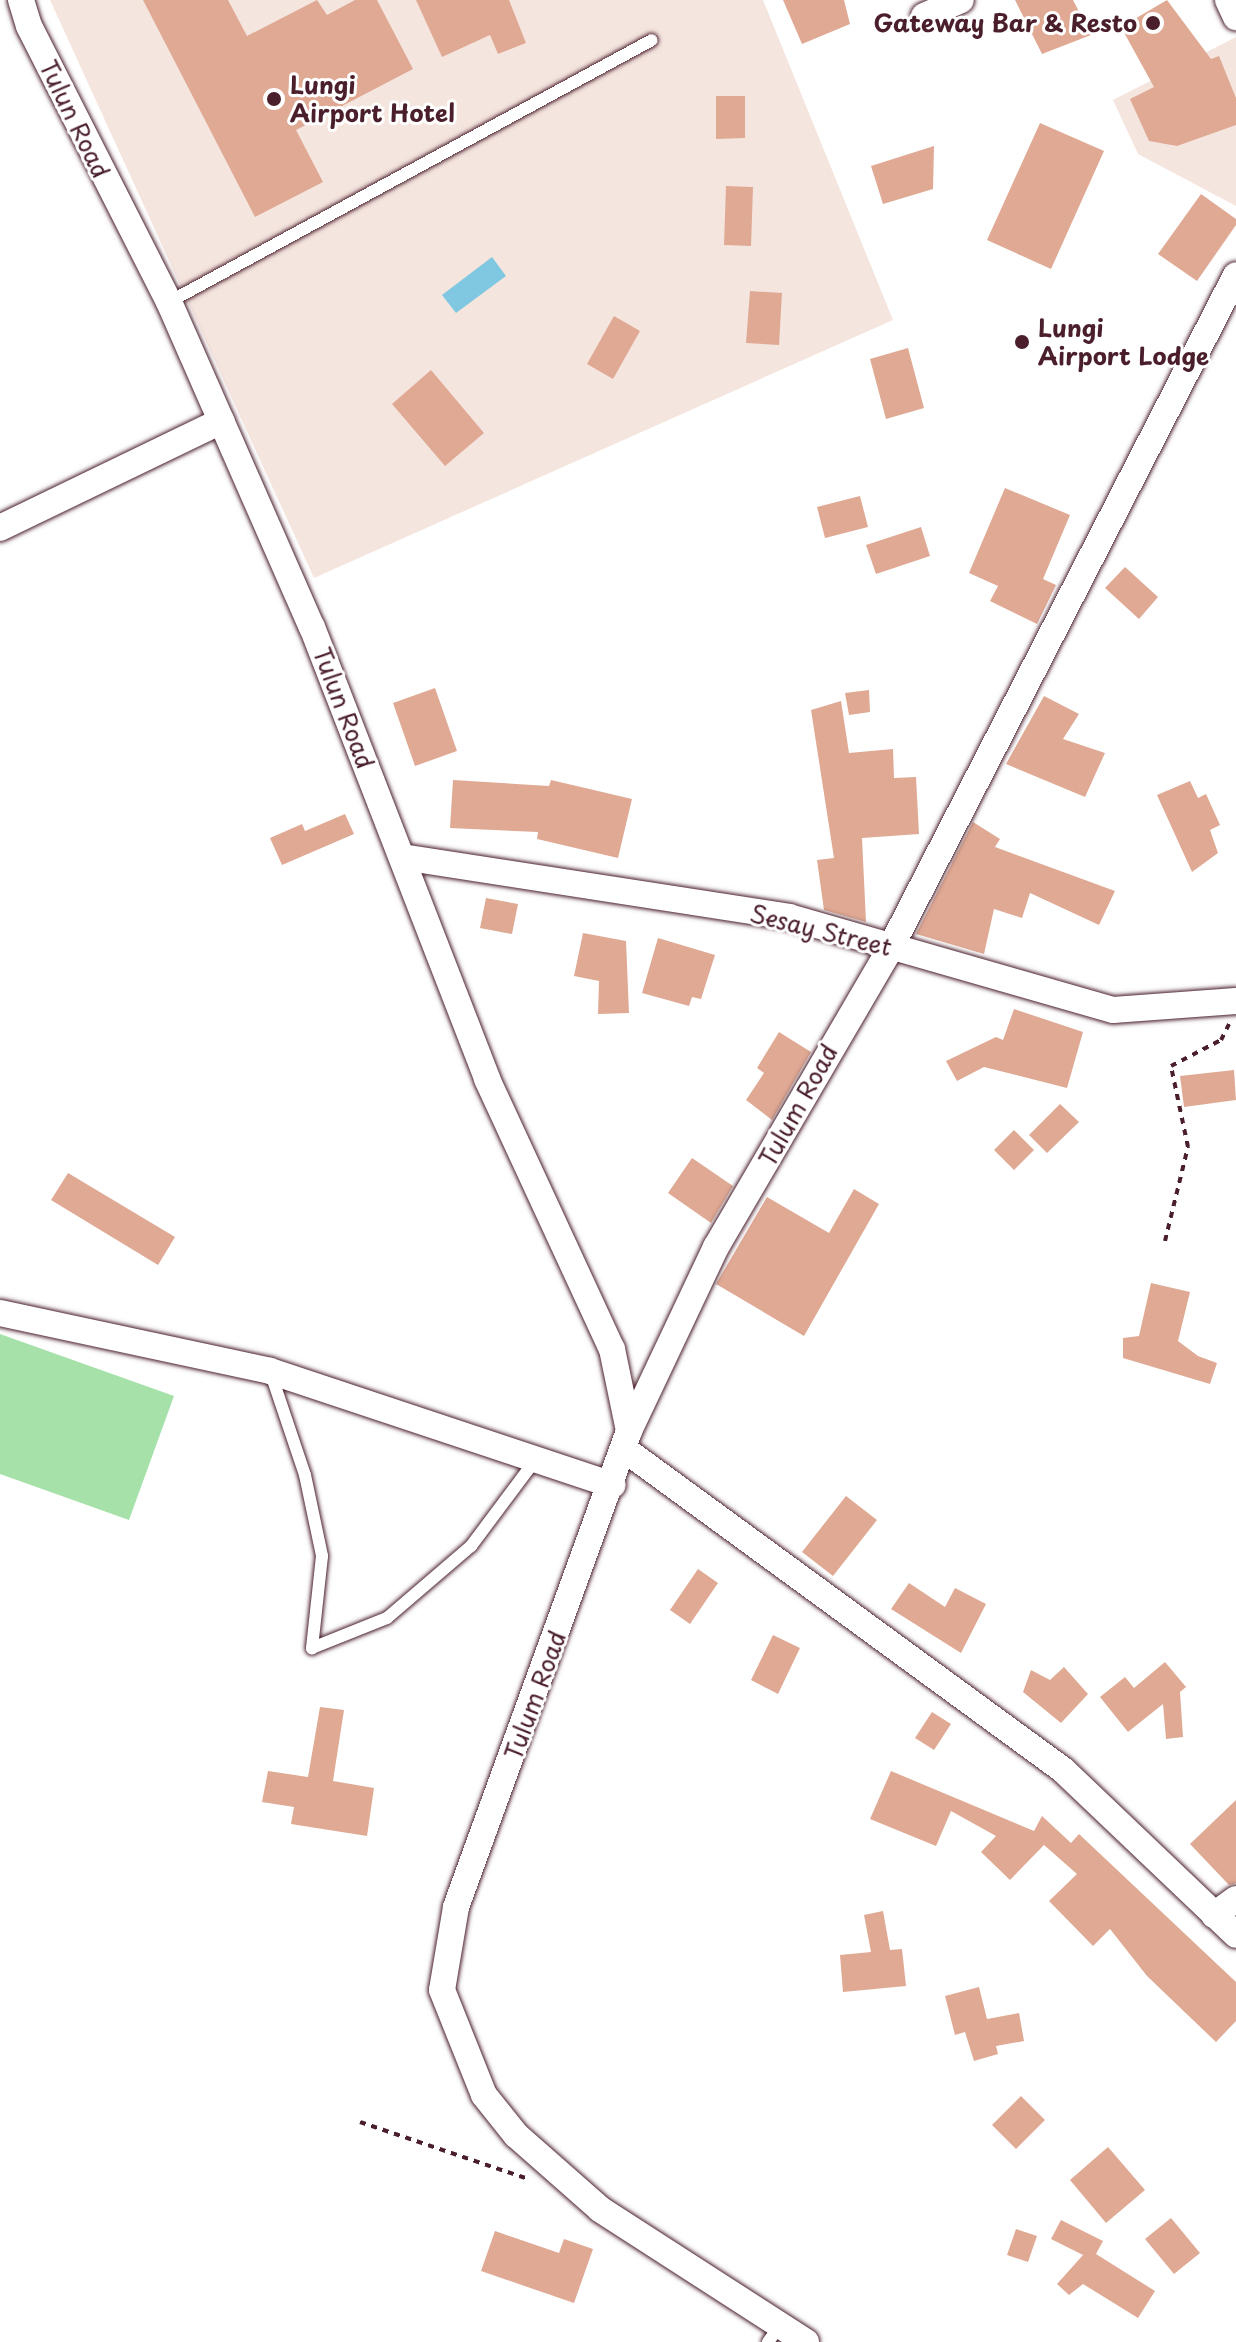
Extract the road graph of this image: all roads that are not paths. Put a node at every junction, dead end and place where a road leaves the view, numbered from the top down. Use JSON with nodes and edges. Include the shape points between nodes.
{"nodes":[{"id":1,"x":21,"y":0,"type":"edge"},
{"id":2,"x":961,"y":0,"type":"edge"},
{"id":3,"x":1228,"y":0,"type":"edge"},
{"id":4,"x":924,"y":16,"type":"dead end"},
{"id":5,"x":1236,"y":17,"type":"edge"},
{"id":6,"x":652,"y":40,"type":"dead end"},
{"id":7,"x":1236,"y":275,"type":"edge"},
{"id":8,"x":169,"y":302,"type":"junction"},
{"id":9,"x":221,"y":421,"type":"junction"},
{"id":10,"x":0,"y":528,"type":"edge"},
{"id":11,"x":402,"y":857,"type":"junction"},
{"id":12,"x":891,"y":947,"type":"junction"},
{"id":13,"x":1236,"y":1001,"type":"edge"},
{"id":14,"x":0,"y":1313,"type":"edge"},
{"id":15,"x":270,"y":1371,"type":"junction"},
{"id":16,"x":626,"y":1440,"type":"junction"},
{"id":17,"x":536,"y":1459,"type":"junction"},
{"id":18,"x":613,"y":1485,"type":"junction"},
{"id":19,"x":1236,"y":1899,"type":"edge"},
{"id":20,"x":1214,"y":1915,"type":"junction"},
{"id":21,"x":1236,"y":1935,"type":"edge"},
{"id":22,"x":773,"y":2335,"type":"edge"},
{"id":23,"x":806,"y":2342,"type":"edge"}],
"edges":[{"from":1,"to":8,"type":"street","name":"Tulun Road","via":[[29,26]]},
{"from":2,"to":4,"type":"street"},
{"from":3,"to":5,"type":"street"},
{"from":6,"to":8,"type":"lane"},
{"from":7,"to":12,"type":"street","name":"Tulum Road"},
{"from":8,"to":9,"type":"street","name":"Tulun Road"},
{"from":9,"to":10,"type":"street"},
{"from":9,"to":11,"type":"street","name":"Tulun Road","via":[[312,627]]},
{"from":11,"to":12,"type":"street","name":"Sesay Street","via":[[789,917]]},
{"from":11,"to":16,"type":"street","name":"Tulun Road","via":[[487,1079],[612,1349]]},
{"from":12,"to":13,"type":"street","name":"Sesay Street","via":[[1113,1010]]},
{"from":12,"to":16,"type":"street","name":"Tulum Road","via":[[716,1247]]},
{"from":14,"to":15,"type":"street"},
{"from":15,"to":17,"type":"street"},
{"from":15,"to":17,"type":"lane","via":[[305,1475],[322,1556],[312,1648],[387,1618],[471,1546]]},
{"from":16,"to":18,"type":"street","name":"Tulum Road"},
{"from":16,"to":20,"type":"street","via":[[1063,1770]]},
{"from":17,"to":18,"type":"street"},
{"from":18,"to":22,"type":"street","name":"Tulum Road","via":[[456,1907],[442,1990],[484,2095],[516,2135],[600,2209]]},
{"from":19,"to":20,"type":"street"},
{"from":20,"to":21,"type":"street"},
{"from":22,"to":23,"type":"street","name":"Tulum Road"}]}
